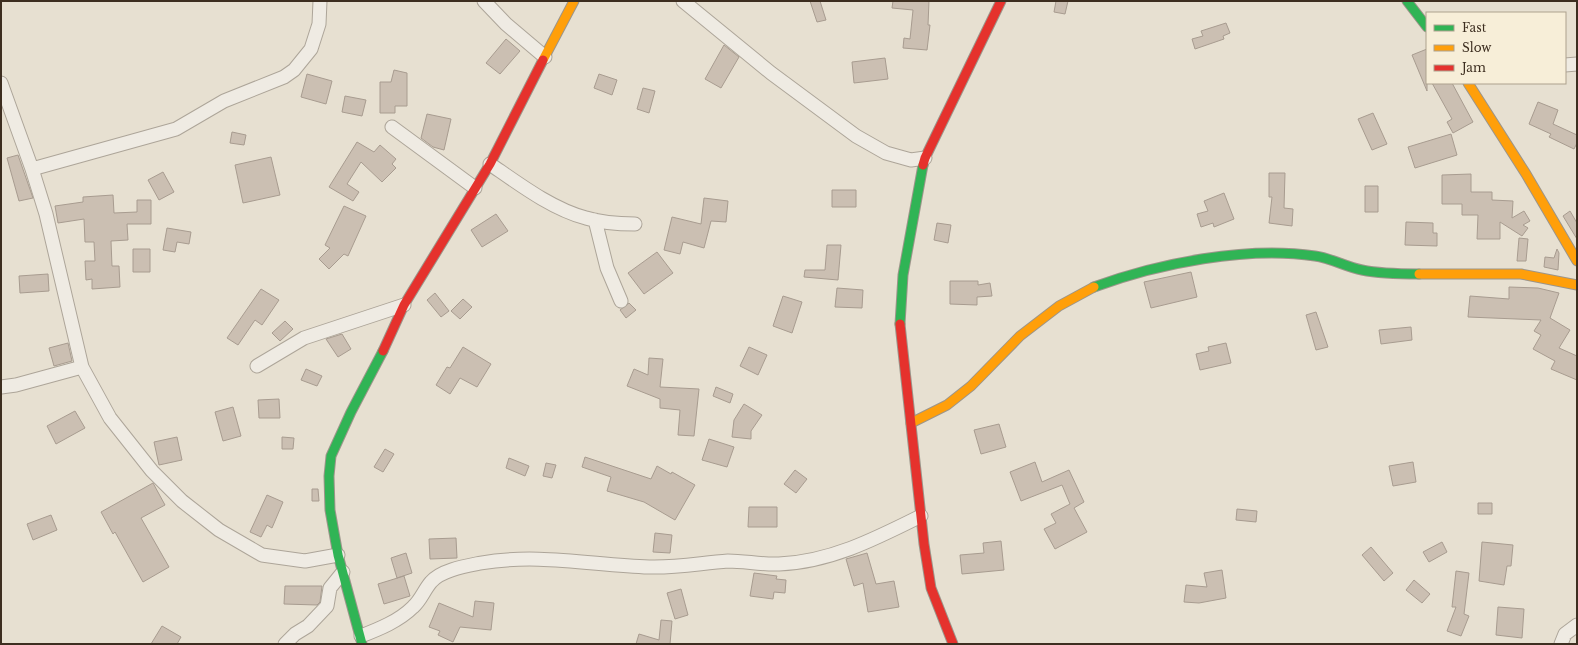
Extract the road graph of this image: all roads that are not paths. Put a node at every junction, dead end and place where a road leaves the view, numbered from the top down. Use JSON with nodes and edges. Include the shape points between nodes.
{"nodes":[{"id":1,"x":320,"y":1,"type":"edge"},
{"id":2,"x":484,"y":1,"type":"edge"},
{"id":3,"x":574,"y":1,"type":"edge"},
{"id":4,"x":682,"y":1,"type":"edge"},
{"id":5,"x":1001,"y":1,"type":"edge"},
{"id":6,"x":1407,"y":1,"type":"edge"},
{"id":7,"x":1426,"y":26,"type":"edge"},
{"id":8,"x":545,"y":57,"type":"junction"},
{"id":9,"x":1577,"y":64,"type":"edge"},
{"id":10,"x":1566,"y":65,"type":"edge"},
{"id":11,"x":1,"y":83,"type":"edge"},
{"id":12,"x":1469,"y":84,"type":"edge"},
{"id":13,"x":392,"y":127,"type":"dead end"},
{"id":14,"x":925,"y":158,"type":"junction"},
{"id":15,"x":490,"y":164,"type":"junction"},
{"id":16,"x":32,"y":169,"type":"junction"},
{"id":17,"x":475,"y":188,"type":"junction"},
{"id":18,"x":595,"y":220,"type":"junction"},
{"id":19,"x":635,"y":224,"type":"dead end"},
{"id":20,"x":1577,"y":261,"type":"edge"},
{"id":21,"x":1577,"y":285,"type":"edge"},
{"id":22,"x":621,"y":301,"type":"dead end"},
{"id":23,"x":404,"y":305,"type":"junction"},
{"id":24,"x":257,"y":366,"type":"dead end"},
{"id":25,"x":82,"y":367,"type":"junction"},
{"id":26,"x":1,"y":387,"type":"edge"},
{"id":27,"x":911,"y":423,"type":"junction"},
{"id":28,"x":921,"y":516,"type":"junction"},
{"id":29,"x":338,"y":555,"type":"junction"},
{"id":30,"x":343,"y":572,"type":"junction"},
{"id":31,"x":1577,"y":625,"type":"edge"},
{"id":32,"x":362,"y":640,"type":"edge"},
{"id":33,"x":285,"y":644,"type":"edge"},
{"id":34,"x":953,"y":644,"type":"edge"},
{"id":35,"x":1561,"y":644,"type":"edge"}],
"edges":[{"from":1,"to":16,"type":"street","via":[[319,24],[312,49],[294,70],[284,77],[224,101],[176,129]]},
{"from":2,"to":8,"type":"street","via":[[506,24]]},
{"from":3,"to":8,"type":"street"},
{"from":4,"to":14,"type":"street","via":[[771,73],[856,136],[886,153],[911,160]]},
{"from":5,"to":14,"type":"street"},
{"from":6,"to":7,"type":"street"},
{"from":8,"to":15,"type":"street"},
{"from":9,"to":10,"type":"street"},
{"from":11,"to":16,"type":"street"},
{"from":12,"to":20,"type":"street"},
{"from":13,"to":17,"type":"street"},
{"from":14,"to":27,"type":"street","via":[[906,255],[900,325]]},
{"from":15,"to":17,"type":"street"},
{"from":15,"to":18,"type":"street","via":[[559,206]]},
{"from":16,"to":25,"type":"street","via":[[57,257]]},
{"from":17,"to":23,"type":"street"},
{"from":18,"to":19,"type":"street"},
{"from":18,"to":22,"type":"street","via":[[607,268]]},
{"from":21,"to":27,"type":"street","via":[[1521,274],[1388,274],[1361,270],[1317,256],[1290,253],[1261,253],[1161,266],[1092,288],[1059,306],[1020,336],[971,386],[947,405]]},
{"from":23,"to":24,"type":"street","via":[[304,338]]},
{"from":23,"to":29,"type":"street","via":[[331,456],[330,510]]},
{"from":25,"to":26,"type":"street"},
{"from":25,"to":29,"type":"street","via":[[110,418],[152,471],[182,501],[219,530],[262,555],[306,561]]},
{"from":27,"to":28,"type":"street"},
{"from":28,"to":32,"type":"street","via":[[870,541],[805,562],[778,564],[730,561],[685,567],[518,559],[481,563],[446,572],[431,581],[414,607]]},
{"from":28,"to":34,"type":"street","via":[[931,588]]},
{"from":29,"to":30,"type":"street"},
{"from":30,"to":32,"type":"street"},
{"from":30,"to":33,"type":"street","via":[[330,588],[327,606],[308,626]]},
{"from":31,"to":35,"type":"street","via":[[1565,634]]}]}
